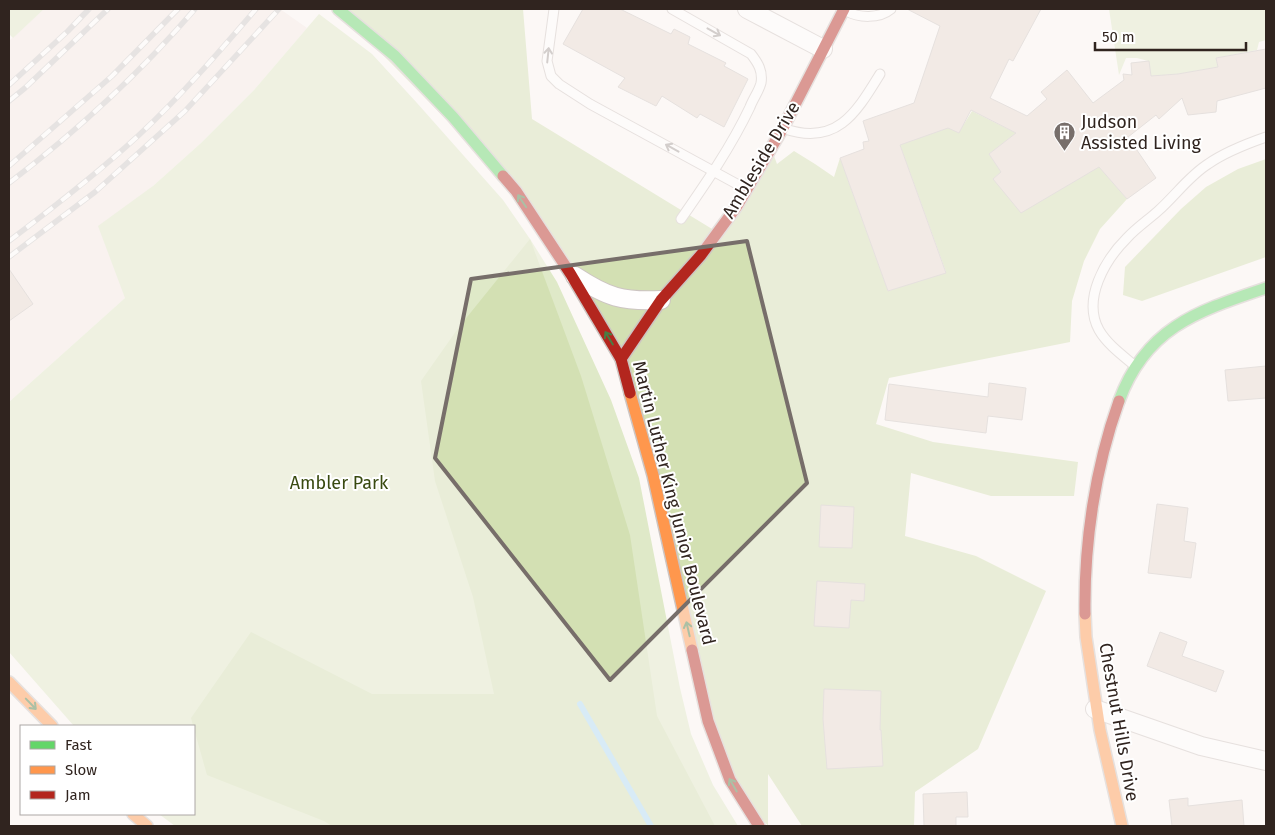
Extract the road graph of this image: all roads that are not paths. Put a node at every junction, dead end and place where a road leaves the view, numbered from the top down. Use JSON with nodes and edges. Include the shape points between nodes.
{"nodes":[{"id":1,"x":338,"y":9,"type":"edge"},
{"id":2,"x":554,"y":9,"type":"edge"},
{"id":3,"x":672,"y":9,"type":"edge"},
{"id":4,"x":747,"y":9,"type":"edge"},
{"id":5,"x":844,"y":9,"type":"edge"},
{"id":6,"x":891,"y":9,"type":"edge"},
{"id":7,"x":823,"y":49,"type":"junction"},
{"id":8,"x":880,"y":74,"type":"dead end"},
{"id":9,"x":783,"y":128,"type":"junction"},
{"id":10,"x":1266,"y":137,"type":"edge"},
{"id":11,"x":714,"y":171,"type":"junction"},
{"id":12,"x":746,"y":189,"type":"junction"},
{"id":13,"x":681,"y":219,"type":"dead end"},
{"id":14,"x":570,"y":273,"type":"junction"},
{"id":15,"x":1266,"y":288,"type":"edge"},
{"id":16,"x":661,"y":300,"type":"junction"},
{"id":17,"x":622,"y":359,"type":"junction"},
{"id":18,"x":1136,"y":367,"type":"junction"},
{"id":19,"x":9,"y":682,"type":"edge"},
{"id":20,"x":1095,"y":709,"type":"junction"},
{"id":21,"x":51,"y":725,"type":"edge"},
{"id":22,"x":1266,"y":760,"type":"edge"},
{"id":23,"x":134,"y":815,"type":"edge"},
{"id":24,"x":147,"y":826,"type":"edge"},
{"id":25,"x":759,"y":826,"type":"edge"},
{"id":26,"x":1122,"y":826,"type":"edge"}],
"edges":[{"from":14,"to":1,"type":"street","name":"Martin Luther King Junior Boulevard","one_way":true,"via":[[516,191],[454,117],[395,56]]},
{"from":11,"to":2,"type":"lane","one_way":true,"via":[[590,104],[551,76],[546,61]]},
{"from":3,"to":11,"type":"lane","one_way":true,"via":[[738,45],[760,66],[761,83],[740,129]]},
{"from":4,"to":7,"type":"street"},
{"from":5,"to":6,"type":"lane","via":[[862,17]]},
{"from":5,"to":7,"type":"street","name":"Ambleside Drive"},
{"from":7,"to":9,"type":"street","name":"Ambleside Drive"},
{"from":8,"to":9,"type":"lane","via":[[856,110],[832,129],[816,134]]},
{"from":9,"to":12,"type":"street","name":"Ambleside Drive"},
{"from":10,"to":18,"type":"lane","via":[[1207,164],[1127,238],[1100,275],[1094,303],[1099,330]]},
{"from":11,"to":12,"type":"lane"},
{"from":11,"to":13,"type":"lane"},
{"from":12,"to":16,"type":"street","name":"Ambleside Drive","via":[[701,255]]},
{"from":14,"to":16,"type":"street","via":[[600,292],[617,298]]},
{"from":17,"to":14,"type":"street","name":"Martin Luther King Junior Boulevard","one_way":true},
{"from":15,"to":18,"type":"street","name":"Chestnut Hills Drive","via":[[1210,308],[1176,325],[1147,350]]},
{"from":16,"to":17,"type":"street","name":"Ambleside Drive"},
{"from":25,"to":17,"type":"street","name":"Martin Luther King Junior Boulevard","one_way":true,"via":[[730,780],[708,721],[653,475]]},
{"from":18,"to":20,"type":"street","name":"Chestnut Hills Drive","via":[[1116,408],[1101,461],[1088,549],[1085,627]]},
{"from":19,"to":21,"type":"street","one_way":true},
{"from":20,"to":22,"type":"street","via":[[1201,746]]},
{"from":20,"to":26,"type":"street","name":"Chestnut Hills Drive"},
{"from":23,"to":24,"type":"street"}]}
